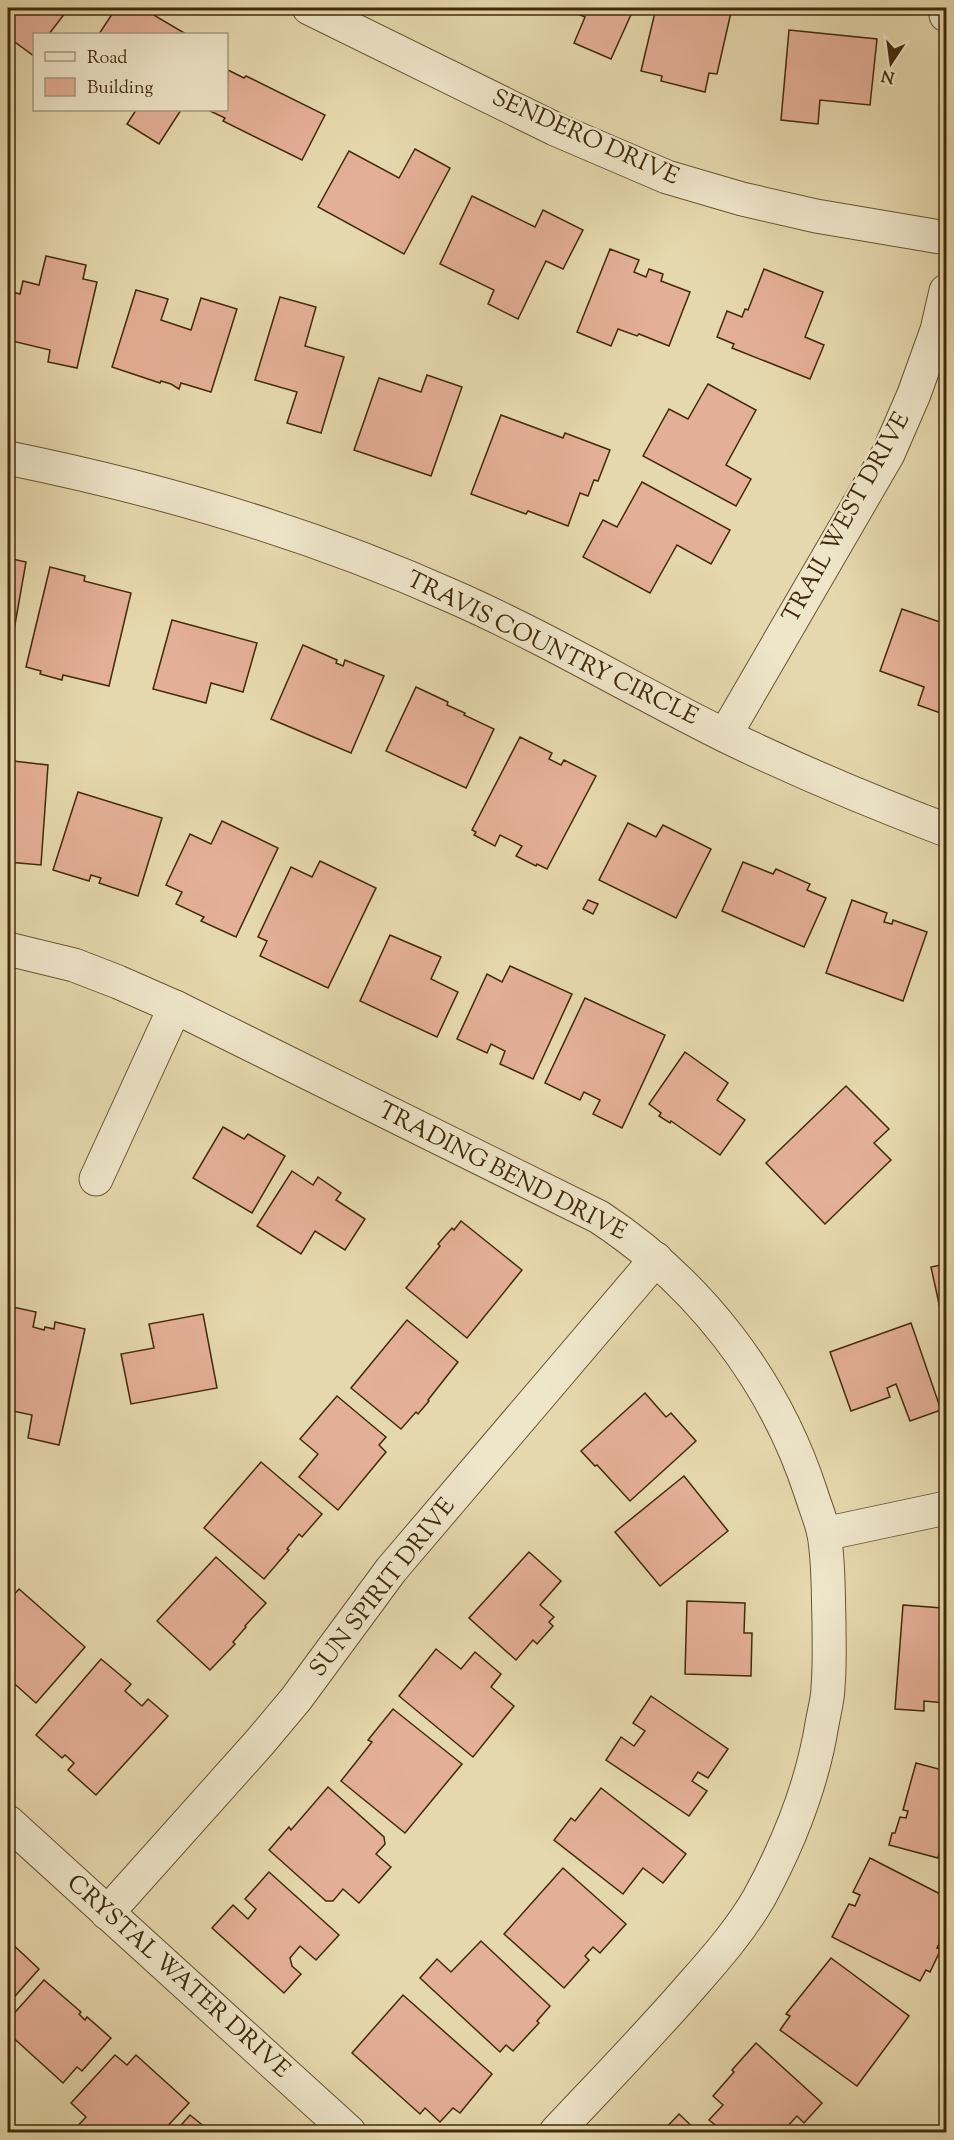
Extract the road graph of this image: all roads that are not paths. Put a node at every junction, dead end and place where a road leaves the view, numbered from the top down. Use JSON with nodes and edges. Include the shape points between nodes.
{"nodes":[{"id":1,"x":309,"y":8,"type":"edge"},
{"id":2,"x":945,"y":8,"type":"edge"},
{"id":3,"x":946,"y":15,"type":"edge"},
{"id":4,"x":946,"y":238,"type":"edge"},
{"id":5,"x":946,"y":291,"type":"edge"},
{"id":6,"x":8,"y":458,"type":"edge"},
{"id":7,"x":725,"y":735,"type":"junction"},
{"id":8,"x":946,"y":830,"type":"edge"},
{"id":9,"x":8,"y":949,"type":"edge"},
{"id":10,"x":175,"y":1007,"type":"junction"},
{"id":11,"x":96,"y":1179,"type":"dead end"},
{"id":12,"x":656,"y":1259,"type":"junction"},
{"id":13,"x":946,"y":1508,"type":"edge"},
{"id":14,"x":824,"y":1534,"type":"junction"},
{"id":15,"x":8,"y":1822,"type":"edge"},
{"id":16,"x":107,"y":1913,"type":"junction"},
{"id":17,"x":350,"y":2133,"type":"edge"},
{"id":18,"x":556,"y":2133,"type":"edge"}],
"edges":[{"from":1,"to":4,"type":"street","name":"SENDERO DRIVE","via":[[555,129],[667,177],[742,200]]},
{"from":2,"to":3,"type":"street"},
{"from":5,"to":7,"type":"street","name":"TRAIL WEST DRIVE","via":[[937,330],[888,454]]},
{"from":6,"to":7,"type":"street","name":"TRAVIS COUNTRY CIRCLE","via":[[177,497],[395,571],[543,639]]},
{"from":7,"to":8,"type":"street","name":"TRAVIS COUNTRY CIRCLE","via":[[810,776]]},
{"from":9,"to":10,"type":"street","name":"TRADING BEND DRIVE","via":[[74,965]]},
{"from":10,"to":11,"type":"street"},
{"from":10,"to":12,"type":"street","name":"TRADING BEND DRIVE","via":[[599,1217]]},
{"from":12,"to":14,"type":"street","name":"TRADING BEND DRIVE","via":[[707,1309],[760,1382],[805,1475]]},
{"from":12,"to":16,"type":"street","name":"SUN SPIRIT DRIVE","via":[[391,1570],[297,1699]]},
{"from":13,"to":14,"type":"street"},
{"from":14,"to":18,"type":"street","name":"TRADING BEND DRIVE","via":[[828,1689],[806,1794],[783,1851],[758,1900],[725,1947]]},
{"from":15,"to":16,"type":"street","name":"CRYSTAL WATER DRIVE"},
{"from":16,"to":17,"type":"street","name":"CRYSTAL WATER DRIVE"}]}
